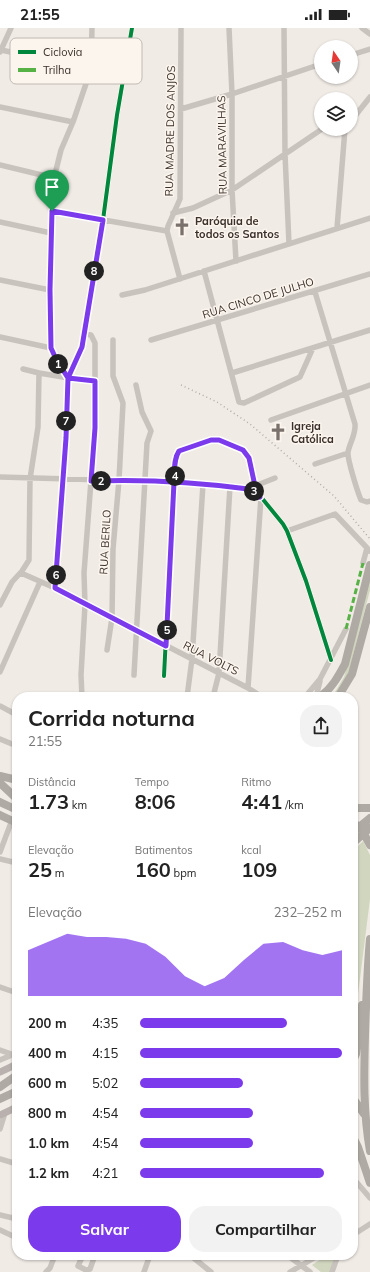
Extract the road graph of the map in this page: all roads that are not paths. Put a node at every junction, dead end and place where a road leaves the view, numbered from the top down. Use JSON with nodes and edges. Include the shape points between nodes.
{"nodes":[{"id":1,"x":11,"y":28,"type":"edge"},
{"id":2,"x":92,"y":28,"type":"edge"},
{"id":3,"x":132,"y":28,"type":"edge"},
{"id":4,"x":180,"y":28,"type":"edge"},
{"id":5,"x":229,"y":28,"type":"edge"},
{"id":6,"x":284,"y":28,"type":"edge"},
{"id":7,"x":362,"y":28,"type":"edge"},
{"id":8,"x":370,"y":34,"type":"edge"},
{"id":9,"x":92,"y":38,"type":"edge"},
{"id":10,"x":130,"y":38,"type":"edge"},
{"id":11,"x":370,"y":49,"type":"edge"},
{"id":12,"x":1,"y":51,"type":"edge"},
{"id":13,"x":358,"y":53,"type":"edge"},
{"id":14,"x":314,"y":66,"type":"edge"},
{"id":15,"x":284,"y":76,"type":"junction"},
{"id":16,"x":85,"y":84,"type":"edge"},
{"id":17,"x":122,"y":84,"type":"edge"},
{"id":18,"x":232,"y":94,"type":"junction"},
{"id":19,"x":370,"y":97,"type":"edge"},
{"id":20,"x":0,"y":107,"type":"edge"},
{"id":21,"x":181,"y":109,"type":"junction"},
{"id":22,"x":358,"y":112,"type":"edge"},
{"id":23,"x":73,"y":122,"type":"junction"},
{"id":24,"x":314,"y":134,"type":"edge"},
{"id":25,"x":344,"y":136,"type":"edge"},
{"id":26,"x":285,"y":154,"type":"junction"},
{"id":27,"x":0,"y":165,"type":"edge"},
{"id":28,"x":54,"y":178,"type":"junction"},
{"id":29,"x":232,"y":190,"type":"junction"},
{"id":30,"x":52,"y":211,"type":"junction"},
{"id":31,"x":174,"y":213,"type":"junction"},
{"id":32,"x":370,"y":218,"type":"edge"},
{"id":33,"x":103,"y":220,"type":"junction"},
{"id":34,"x":0,"y":222,"type":"edge"},
{"id":35,"x":337,"y":228,"type":"junction"},
{"id":36,"x":167,"y":231,"type":"junction"},
{"id":37,"x":51,"y":233,"type":"junction"},
{"id":38,"x":289,"y":244,"type":"junction"},
{"id":39,"x":236,"y":261,"type":"junction"},
{"id":40,"x":204,"y":271,"type":"junction"},
{"id":41,"x":370,"y":274,"type":"edge"},
{"id":42,"x":180,"y":279,"type":"junction"},
{"id":43,"x":0,"y":280,"type":"edge"},
{"id":44,"x":50,"y":290,"type":"junction"},
{"id":45,"x":315,"y":292,"type":"junction"},
{"id":46,"x":122,"y":294,"type":"dead end"},
{"id":47,"x":218,"y":321,"type":"junction"},
{"id":48,"x":370,"y":330,"type":"edge"},
{"id":49,"x":84,"y":334,"type":"junction"},
{"id":50,"x":0,"y":337,"type":"edge"},
{"id":51,"x":113,"y":340,"type":"dead end"},
{"id":52,"x":151,"y":340,"type":"dead end"},
{"id":53,"x":330,"y":343,"type":"junction"},
{"id":54,"x":51,"y":348,"type":"junction"},
{"id":55,"x":313,"y":348,"type":"junction"},
{"id":56,"x":60,"y":366,"type":"junction"},
{"id":57,"x":74,"y":366,"type":"junction"},
{"id":58,"x":23,"y":370,"type":"dead end"},
{"id":59,"x":39,"y":373,"type":"junction"},
{"id":60,"x":232,"y":373,"type":"junction"},
{"id":61,"x":68,"y":378,"type":"junction"},
{"id":62,"x":95,"y":381,"type":"junction"},
{"id":63,"x":136,"y":385,"type":"dead end"},
{"id":64,"x":370,"y":385,"type":"edge"},
{"id":65,"x":346,"y":393,"type":"junction"},
{"id":66,"x":271,"y":420,"type":"dead end"},
{"id":67,"x":348,"y":453,"type":"junction"},
{"id":68,"x":316,"y":464,"type":"dead end"},
{"id":69,"x":0,"y":477,"type":"edge"},
{"id":70,"x":275,"y":478,"type":"dead end"},
{"id":71,"x":30,"y":479,"type":"junction"},
{"id":72,"x":62,"y":480,"type":"junction"},
{"id":73,"x":119,"y":480,"type":"junction"},
{"id":74,"x":91,"y":481,"type":"junction"},
{"id":75,"x":146,"y":481,"type":"junction"},
{"id":76,"x":174,"y":482,"type":"junction"},
{"id":77,"x":203,"y":484,"type":"junction"},
{"id":78,"x":230,"y":486,"type":"junction"},
{"id":79,"x":255,"y":486,"type":"junction"},
{"id":80,"x":260,"y":497,"type":"junction"},
{"id":81,"x":370,"y":502,"type":"edge"},
{"id":82,"x":287,"y":531,"type":"junction"},
{"id":83,"x":369,"y":550,"type":"edge"},
{"id":84,"x":368,"y":564,"type":"edge"},
{"id":85,"x":21,"y":573,"type":"junction"},
{"id":86,"x":40,"y":582,"type":"junction"},
{"id":87,"x":55,"y":588,"type":"junction"},
{"id":88,"x":0,"y":605,"type":"edge"},
{"id":89,"x":85,"y":605,"type":"junction"},
{"id":90,"x":370,"y":607,"type":"edge"},
{"id":91,"x":112,"y":618,"type":"junction"},
{"id":92,"x":346,"y":629,"type":"dead end"},
{"id":93,"x":136,"y":630,"type":"junction"},
{"id":94,"x":166,"y":646,"type":"junction"},
{"id":95,"x":107,"y":650,"type":"dead end"},
{"id":96,"x":192,"y":659,"type":"junction"},
{"id":97,"x":331,"y":660,"type":"junction"},
{"id":98,"x":0,"y":672,"type":"edge"},
{"id":99,"x":219,"y":673,"type":"junction"},
{"id":100,"x":134,"y":675,"type":"dead end"},
{"id":101,"x":164,"y":676,"type":"dead end"},
{"id":102,"x":320,"y":679,"type":"junction"},
{"id":103,"x":248,"y":688,"type":"junction"},
{"id":104,"x":82,"y":692,"type":"edge"},
{"id":105,"x":189,"y":692,"type":"edge"},
{"id":106,"x":214,"y":692,"type":"edge"},
{"id":107,"x":254,"y":692,"type":"edge"},
{"id":108,"x":309,"y":692,"type":"edge"},
{"id":109,"x":317,"y":692,"type":"edge"},
{"id":110,"x":327,"y":692,"type":"edge"},
{"id":111,"x":341,"y":692,"type":"edge"},
{"id":112,"x":0,"y":706,"type":"edge"},
{"id":113,"x":12,"y":712,"type":"edge"},
{"id":114,"x":0,"y":739,"type":"edge"},
{"id":115,"x":12,"y":744,"type":"edge"},
{"id":116,"x":0,"y":776,"type":"edge"},
{"id":117,"x":12,"y":779,"type":"edge"},
{"id":118,"x":0,"y":783,"type":"edge"},
{"id":119,"x":12,"y":794,"type":"edge"},
{"id":120,"x":0,"y":802,"type":"edge"},
{"id":121,"x":12,"y":808,"type":"edge"},
{"id":122,"x":358,"y":808,"type":"edge"},
{"id":123,"x":370,"y":808,"type":"edge"},
{"id":124,"x":0,"y":815,"type":"edge"},
{"id":125,"x":370,"y":818,"type":"edge"},
{"id":126,"x":12,"y":821,"type":"edge"},
{"id":127,"x":358,"y":826,"type":"edge"},
{"id":128,"x":12,"y":828,"type":"edge"},
{"id":129,"x":358,"y":828,"type":"edge"},
{"id":130,"x":370,"y":828,"type":"edge"},
{"id":131,"x":358,"y":839,"type":"edge"},
{"id":132,"x":370,"y":845,"type":"edge"},
{"id":133,"x":0,"y":852,"type":"edge"},
{"id":134,"x":0,"y":859,"type":"edge"},
{"id":135,"x":12,"y":862,"type":"edge"},
{"id":136,"x":370,"y":939,"type":"edge"},
{"id":137,"x":367,"y":961,"type":"junction"},
{"id":138,"x":0,"y":987,"type":"edge"},
{"id":139,"x":12,"y":991,"type":"edge"},
{"id":140,"x":358,"y":1038,"type":"edge"},
{"id":141,"x":0,"y":1050,"type":"edge"},
{"id":142,"x":12,"y":1055,"type":"edge"},
{"id":143,"x":12,"y":1057,"type":"edge"},
{"id":144,"x":0,"y":1060,"type":"edge"},
{"id":145,"x":12,"y":1066,"type":"edge"},
{"id":146,"x":0,"y":1072,"type":"edge"},
{"id":147,"x":12,"y":1079,"type":"edge"},
{"id":148,"x":12,"y":1082,"type":"edge"},
{"id":149,"x":0,"y":1088,"type":"edge"},
{"id":150,"x":12,"y":1093,"type":"edge"},
{"id":151,"x":0,"y":1099,"type":"edge"},
{"id":152,"x":358,"y":1105,"type":"edge"},
{"id":153,"x":12,"y":1109,"type":"edge"},
{"id":154,"x":2,"y":1114,"type":"edge"},
{"id":155,"x":370,"y":1123,"type":"edge"},
{"id":156,"x":0,"y":1129,"type":"edge"},
{"id":157,"x":358,"y":1150,"type":"edge"},
{"id":158,"x":370,"y":1151,"type":"edge"},
{"id":159,"x":0,"y":1159,"type":"edge"},
{"id":160,"x":12,"y":1163,"type":"edge"},
{"id":161,"x":367,"y":1173,"type":"junction"},
{"id":162,"x":358,"y":1179,"type":"edge"},
{"id":163,"x":370,"y":1183,"type":"edge"},
{"id":164,"x":358,"y":1184,"type":"edge"},
{"id":165,"x":370,"y":1198,"type":"edge"},
{"id":166,"x":0,"y":1215,"type":"edge"},
{"id":167,"x":12,"y":1218,"type":"edge"},
{"id":168,"x":370,"y":1224,"type":"edge"},
{"id":169,"x":0,"y":1230,"type":"edge"},
{"id":170,"x":358,"y":1231,"type":"edge"},
{"id":171,"x":12,"y":1236,"type":"edge"},
{"id":172,"x":52,"y":1260,"type":"edge"},
{"id":173,"x":81,"y":1260,"type":"edge"},
{"id":174,"x":93,"y":1260,"type":"edge"},
{"id":175,"x":148,"y":1260,"type":"edge"},
{"id":176,"x":196,"y":1260,"type":"edge"},
{"id":177,"x":294,"y":1260,"type":"edge"},
{"id":178,"x":310,"y":1260,"type":"edge"},
{"id":179,"x":336,"y":1260,"type":"edge"},
{"id":180,"x":301,"y":1265,"type":"junction"},
{"id":181,"x":48,"y":1270,"type":"edge"},
{"id":182,"x":144,"y":1272,"type":"edge"},
{"id":183,"x":211,"y":1272,"type":"edge"},
{"id":184,"x":290,"y":1272,"type":"edge"},
{"id":185,"x":310,"y":1272,"type":"edge"},
{"id":186,"x":332,"y":1272,"type":"edge"}],
"edges":[{"from":1,"to":12,"type":"street"},
{"from":2,"to":9,"type":"street"},
{"from":3,"to":10,"type":"street"},
{"from":4,"to":21,"type":"street","name":"RUA MADRE DOS ANJOS"},
{"from":5,"to":18,"type":"street","name":"RUA MARAVILHAS"},
{"from":6,"to":15,"type":"street"},
{"from":7,"to":8,"type":"street"},
{"from":11,"to":13,"type":"street"},
{"from":14,"to":15,"type":"street"},
{"from":15,"to":18,"type":"street"},
{"from":15,"to":26,"type":"street"},
{"from":16,"to":23,"type":"street"},
{"from":17,"to":33,"type":"street"},
{"from":18,"to":21,"type":"street"},
{"from":18,"to":29,"type":"street","name":"RUA MARAVILHAS"},
{"from":19,"to":22,"type":"street"},
{"from":20,"to":23,"type":"street"},
{"from":21,"to":31,"type":"street","name":"RUA MADRE DOS ANJOS","via":[[180,198]]},
{"from":23,"to":28,"type":"street","via":[[61,150]]},
{"from":24,"to":26,"type":"street"},
{"from":25,"to":35,"type":"street"},
{"from":26,"to":29,"type":"street"},
{"from":26,"to":38,"type":"street"},
{"from":27,"to":28,"type":"street"},
{"from":28,"to":30,"type":"street"},
{"from":29,"to":31,"type":"street","via":[[193,208]]},
{"from":29,"to":39,"type":"street","name":"RUA MARAVILHAS"},
{"from":30,"to":33,"type":"street"},
{"from":30,"to":37,"type":"street"},
{"from":31,"to":36,"type":"street","name":"RUA MADRE DOS ANJOS"},
{"from":32,"to":35,"type":"street"},
{"from":33,"to":36,"type":"street"},
{"from":33,"to":49,"type":"street"},
{"from":34,"to":37,"type":"street"},
{"from":35,"to":38,"type":"street"},
{"from":36,"to":42,"type":"street"},
{"from":37,"to":44,"type":"street"},
{"from":38,"to":39,"type":"street"},
{"from":39,"to":40,"type":"street"},
{"from":40,"to":42,"type":"street"},
{"from":40,"to":47,"type":"street"},
{"from":41,"to":45,"type":"street","name":"RUA CINCO DE JULHO"},
{"from":42,"to":46,"type":"street"},
{"from":43,"to":44,"type":"street"},
{"from":44,"to":54,"type":"street"},
{"from":45,"to":47,"type":"street","name":"RUA CINCO DE JULHO"},
{"from":45,"to":53,"type":"street"},
{"from":47,"to":52,"type":"street","name":"RUA CINCO DE JULHO"},
{"from":47,"to":60,"type":"street"},
{"from":48,"to":53,"type":"street"},
{"from":49,"to":57,"type":"street"},
{"from":49,"to":62,"type":"street","via":[[91,335],[95,342]]},
{"from":50,"to":54,"type":"street"},
{"from":51,"to":73,"type":"street","name":"RUA BERILO","via":[[113,376],[123,403]]},
{"from":53,"to":55,"type":"street"},
{"from":53,"to":65,"type":"street"},
{"from":54,"to":56,"type":"street"},
{"from":55,"to":60,"type":"street"},
{"from":55,"to":60,"type":"street","via":[[300,377],[241,403],[238,400]]},
{"from":56,"to":57,"type":"street"},
{"from":56,"to":61,"type":"street"},
{"from":57,"to":61,"type":"street"},
{"from":58,"to":59,"type":"street"},
{"from":59,"to":61,"type":"street"},
{"from":59,"to":71,"type":"street","via":[[38,427]]},
{"from":61,"to":62,"type":"street"},
{"from":61,"to":72,"type":"street"},
{"from":62,"to":74,"type":"street"},
{"from":63,"to":75,"type":"street","via":[[142,412],[151,431],[147,443]]},
{"from":64,"to":65,"type":"street"},
{"from":65,"to":66,"type":"street"},
{"from":65,"to":67,"type":"street","via":[[355,424]]},
{"from":67,"to":68,"type":"street"},
{"from":67,"to":81,"type":"street","via":[[361,500]]},
{"from":69,"to":71,"type":"street"},
{"from":70,"to":79,"type":"street"},
{"from":71,"to":72,"type":"street"},
{"from":71,"to":85,"type":"street","via":[[29,560]]},
{"from":72,"to":74,"type":"street"},
{"from":72,"to":87,"type":"street"},
{"from":73,"to":74,"type":"street"},
{"from":73,"to":75,"type":"street"},
{"from":73,"to":91,"type":"street","name":"RUA BERILO","via":[[113,549]]},
{"from":74,"to":89,"type":"street","via":[[84,573]]},
{"from":75,"to":76,"type":"street"},
{"from":75,"to":93,"type":"street"},
{"from":76,"to":77,"type":"street"},
{"from":76,"to":79,"type":"street","via":[[175,457],[179,451],[211,440],[219,440],[243,450],[249,458]]},
{"from":76,"to":94,"type":"street"},
{"from":77,"to":78,"type":"street"},
{"from":77,"to":96,"type":"street"},
{"from":78,"to":80,"type":"street","via":[[254,491]]},
{"from":78,"to":99,"type":"street"},
{"from":79,"to":80,"type":"street"},
{"from":80,"to":82,"type":"street"},
{"from":80,"to":103,"type":"street"},
{"from":82,"to":83,"type":"street","via":[[335,514]]},
{"from":82,"to":97,"type":"street"},
{"from":83,"to":84,"type":"street"},
{"from":84,"to":110,"type":"highway","via":[[345,664]]},
{"from":85,"to":86,"type":"street","name":"RUA VOLTS"},
{"from":85,"to":88,"type":"street","via":[[12,582]]},
{"from":86,"to":87,"type":"street","name":"RUA VOLTS"},
{"from":86,"to":98,"type":"street"},
{"from":87,"to":89,"type":"street","name":"RUA VOLTS"},
{"from":89,"to":91,"type":"street","name":"RUA VOLTS"},
{"from":89,"to":104,"type":"street"},
{"from":90,"to":111,"type":"highway","via":[[352,674]]},
{"from":91,"to":93,"type":"street","name":"RUA VOLTS"},
{"from":91,"to":95,"type":"street","name":"RUA BERILO"},
{"from":92,"to":97,"type":"street"},
{"from":93,"to":94,"type":"street","name":"RUA VOLTS"},
{"from":93,"to":100,"type":"street"},
{"from":94,"to":96,"type":"street","name":"RUA VOLTS"},
{"from":94,"to":101,"type":"street"},
{"from":96,"to":99,"type":"street","name":"RUA VOLTS"},
{"from":96,"to":105,"type":"street"},
{"from":97,"to":102,"type":"street"},
{"from":99,"to":103,"type":"street","name":"RUA VOLTS"},
{"from":99,"to":106,"type":"street"},
{"from":102,"to":108,"type":"street"},
{"from":102,"to":109,"type":"street"},
{"from":103,"to":107,"type":"street","name":"RUA VOLTS"},
{"from":112,"to":113,"type":"street"},
{"from":114,"to":115,"type":"street"},
{"from":116,"to":117,"type":"highway"},
{"from":118,"to":119,"type":"highway"},
{"from":120,"to":121,"type":"highway"},
{"from":122,"to":123,"type":"highway"},
{"from":124,"to":126,"type":"highway"},
{"from":125,"to":129,"type":"highway"},
{"from":127,"to":132,"type":"highway"},
{"from":128,"to":133,"type":"street"},
{"from":130,"to":131,"type":"highway"},
{"from":134,"to":135,"type":"street"},
{"from":136,"to":137,"type":"highway"},
{"from":137,"to":140,"type":"highway","via":[[362,984]]},
{"from":137,"to":158,"type":"highway","via":[[364,1115]]},
{"from":138,"to":139,"type":"street"},
{"from":141,"to":142,"type":"street"},
{"from":143,"to":144,"type":"street"},
{"from":145,"to":146,"type":"main road"},
{"from":147,"to":149,"type":"highway"},
{"from":148,"to":149,"type":"highway"},
{"from":150,"to":151,"type":"highway"},
{"from":152,"to":155,"type":"highway"},
{"from":153,"to":154,"type":"main road"},
{"from":154,"to":156,"type":"street"},
{"from":157,"to":161,"type":"highway"},
{"from":159,"to":160,"type":"street"},
{"from":161,"to":162,"type":"street","via":[[363,1179]]},
{"from":161,"to":163,"type":"highway"},
{"from":164,"to":165,"type":"street"},
{"from":166,"to":167,"type":"street"},
{"from":168,"to":170,"type":"street"},
{"from":169,"to":171,"type":"street"},
{"from":172,"to":181,"type":"street"},
{"from":173,"to":174,"type":"street","via":[[78,1266],[86,1270],[90,1269]]},
{"from":175,"to":182,"type":"street"},
{"from":176,"to":183,"type":"street"},
{"from":177,"to":180,"type":"street"},
{"from":178,"to":180,"type":"street"},
{"from":179,"to":186,"type":"street"},
{"from":180,"to":184,"type":"street"},
{"from":180,"to":185,"type":"street"}]}
